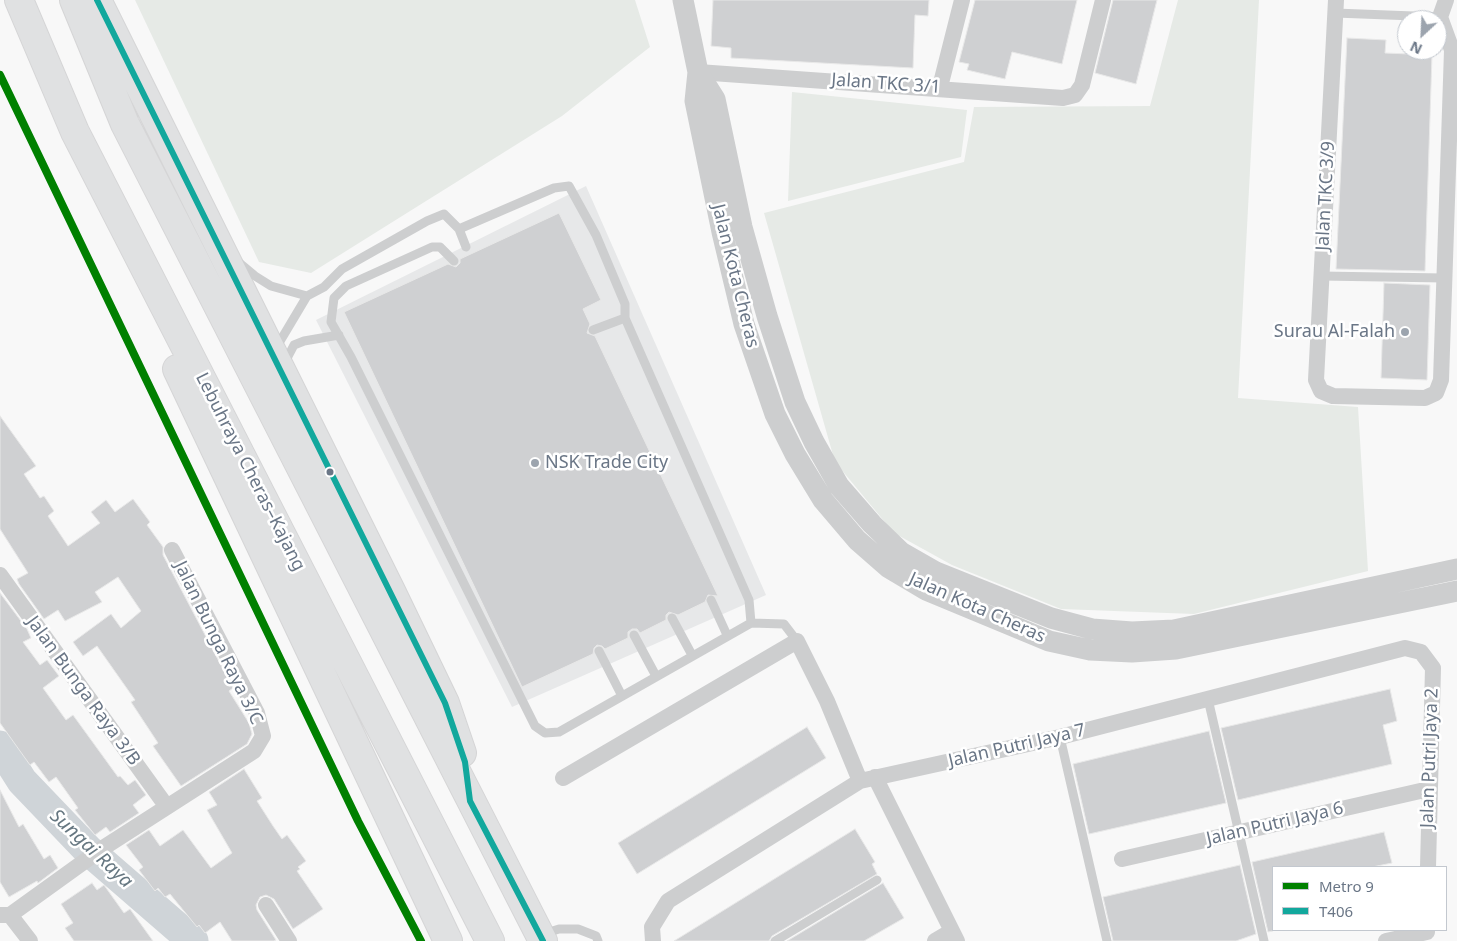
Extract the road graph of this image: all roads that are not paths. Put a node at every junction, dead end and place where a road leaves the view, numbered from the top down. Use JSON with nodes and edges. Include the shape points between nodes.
{"nodes":[{"id":1,"x":19,"y":0,"type":"edge"},
{"id":2,"x":74,"y":0,"type":"edge"},
{"id":3,"x":97,"y":0,"type":"edge"},
{"id":4,"x":683,"y":0,"type":"edge"},
{"id":5,"x":962,"y":0,"type":"edge"},
{"id":6,"x":1103,"y":0,"type":"edge"},
{"id":7,"x":1335,"y":7,"type":"edge"},
{"id":8,"x":1397,"y":13,"type":"edge"},
{"id":9,"x":1447,"y":36,"type":"edge"},
{"id":10,"x":698,"y":72,"type":"junction"},
{"id":11,"x":940,"y":87,"type":"junction"},
{"id":12,"x":76,"y":132,"type":"junction"},
{"id":13,"x":459,"y":229,"type":"junction"},
{"id":14,"x":220,"y":246,"type":"junction"},
{"id":15,"x":466,"y":247,"type":"dead end"},
{"id":16,"x":454,"y":261,"type":"dead end"},
{"id":17,"x":1321,"y":276,"type":"junction"},
{"id":18,"x":1444,"y":278,"type":"junction"},
{"id":19,"x":346,"y":286,"type":"junction"},
{"id":20,"x":324,"y":287,"type":"junction"},
{"id":21,"x":307,"y":296,"type":"junction"},
{"id":22,"x":626,"y":318,"type":"junction"},
{"id":23,"x":593,"y":330,"type":"dead end"},
{"id":24,"x":339,"y":335,"type":"junction"},
{"id":25,"x":277,"y":362,"type":"junction"},
{"id":26,"x":172,"y":550,"type":"dead end"},
{"id":27,"x":1456,"y":569,"type":"edge"},
{"id":28,"x":0,"y":575,"type":"edge"},
{"id":29,"x":1457,"y":591,"type":"edge"},
{"id":30,"x":711,"y":600,"type":"dead end"},
{"id":31,"x":672,"y":618,"type":"dead end"},
{"id":32,"x":751,"y":623,"type":"junction"},
{"id":33,"x":634,"y":635,"type":"dead end"},
{"id":34,"x":727,"y":635,"type":"junction"},
{"id":35,"x":798,"y":641,"type":"junction"},
{"id":36,"x":599,"y":651,"type":"dead end"},
{"id":37,"x":1422,"y":652,"type":"joint"},
{"id":38,"x":692,"y":655,"type":"junction"},
{"id":39,"x":656,"y":676,"type":"junction"},
{"id":40,"x":622,"y":696,"type":"junction"},
{"id":41,"x":1208,"y":699,"type":"junction"},
{"id":42,"x":1060,"y":737,"type":"junction"},
{"id":43,"x":563,"y":778,"type":"dead end"},
{"id":44,"x":867,"y":779,"type":"junction"},
{"id":45,"x":1428,"y":789,"type":"junction"},
{"id":46,"x":470,"y":801,"type":"junction"},
{"id":47,"x":167,"y":807,"type":"junction"},
{"id":48,"x":1239,"y":832,"type":"junction"},
{"id":49,"x":1122,"y":859,"type":"dead end"},
{"id":50,"x":1428,"y":866,"type":"edge"},
{"id":51,"x":877,"y":880,"type":"dead end"},
{"id":52,"x":266,"y":905,"type":"dead end"},
{"id":53,"x":5,"y":915,"type":"edge"},
{"id":54,"x":653,"y":934,"type":"edge"},
{"id":55,"x":1427,"y":934,"type":"edge"},
{"id":56,"x":954,"y":936,"type":"edge"},
{"id":57,"x":542,"y":938,"type":"edge"},
{"id":58,"x":30,"y":941,"type":"edge"},
{"id":59,"x":290,"y":941,"type":"edge"},
{"id":60,"x":448,"y":941,"type":"edge"},
{"id":61,"x":490,"y":941,"type":"edge"},
{"id":62,"x":598,"y":941,"type":"edge"},
{"id":63,"x":775,"y":941,"type":"edge"},
{"id":64,"x":934,"y":941,"type":"edge"},
{"id":65,"x":1107,"y":941,"type":"edge"},
{"id":66,"x":1264,"y":941,"type":"edge"},
{"id":67,"x":1386,"y":941,"type":"edge"}],
"edges":[{"from":1,"to":12,"type":"highway","name":"Lebuhraya Cheras–Kajang"},
{"from":2,"to":46,"type":"highway","via":[[125,124]]},
{"from":3,"to":14,"type":"highway"},
{"from":4,"to":10,"type":"street","name":"Jalan Kota Cheras"},
{"from":5,"to":11,"type":"street"},
{"from":6,"to":11,"type":"street","name":"Jalan TKC 3/1","via":[[1082,85],[1075,95],[1063,98]]},
{"from":7,"to":8,"type":"lane"},
{"from":7,"to":17,"type":"street","name":"Jalan TKC 3/9"},
{"from":9,"to":18,"type":"street","via":[[1452,50]]},
{"from":10,"to":11,"type":"street","name":"Jalan TKC 3/1"},
{"from":10,"to":27,"type":"street","name":"Jalan Kota Cheras","via":[[715,99],[742,227],[795,402],[839,486],[901,552],[936,572],[1051,618],[1092,629],[1132,632],[1174,630]]},
{"from":10,"to":29,"type":"street","name":"Jalan Kota Cheras","via":[[695,101],[722,232],[744,324],[775,414],[823,500],[857,540],[889,568],[926,590],[1049,640],[1090,650],[1132,652],[1176,649]]},
{"from":12,"to":60,"type":"highway","via":[[88,184]]},
{"from":12,"to":61,"type":"highway","name":"Lebuhraya Cheras–Kajang"},
{"from":13,"to":15,"type":"lane"},
{"from":13,"to":20,"type":"lane","via":[[444,214],[342,268]]},
{"from":13,"to":22,"type":"lane","via":[[554,188],[569,186],[596,235],[625,304]]},
{"from":14,"to":21,"type":"lane","via":[[271,286]]},
{"from":14,"to":25,"type":"highway"},
{"from":16,"to":19,"type":"lane","via":[[440,247],[432,248]]},
{"from":17,"to":18,"type":"lane"},
{"from":17,"to":18,"type":"street","name":"Jalan TKC 3/9","via":[[1316,380],[1321,391],[1333,396],[1425,398],[1436,393],[1441,380]]},
{"from":19,"to":20,"type":"lane"},
{"from":19,"to":24,"type":"lane","via":[[334,298],[332,311],[331,322]]},
{"from":20,"to":21,"type":"lane"},
{"from":21,"to":25,"type":"lane","via":[[282,336]]},
{"from":22,"to":23,"type":"lane"},
{"from":22,"to":32,"type":"lane","via":[[749,600]]},
{"from":24,"to":25,"type":"lane","via":[[294,345]]},
{"from":24,"to":40,"type":"lane","via":[[535,726],[545,733],[559,732]]},
{"from":25,"to":46,"type":"highway","via":[[445,703],[465,762]]},
{"from":26,"to":47,"type":"street","name":"Jalan Bunga Raya 3/C","via":[[257,713],[263,736],[254,751]]},
{"from":28,"to":47,"type":"street","name":"Jalan Bunga Raya 3/B"},
{"from":30,"to":34,"type":"lane"},
{"from":31,"to":38,"type":"lane"},
{"from":32,"to":34,"type":"lane"},
{"from":32,"to":35,"type":"lane","via":[[784,624]]},
{"from":33,"to":39,"type":"lane"},
{"from":34,"to":38,"type":"lane"},
{"from":35,"to":43,"type":"street"},
{"from":35,"to":44,"type":"street"},
{"from":36,"to":40,"type":"lane"},
{"from":37,"to":41,"type":"street","name":"Jalan Putri Jaya 7","via":[[1405,648]]},
{"from":37,"to":45,"type":"street","name":"Jalan Putri Jaya 2","via":[[1433,668]]},
{"from":38,"to":39,"type":"lane"},
{"from":39,"to":40,"type":"lane"},
{"from":41,"to":42,"type":"street","name":"Jalan Putri Jaya 7"},
{"from":41,"to":48,"type":"lane"},
{"from":42,"to":44,"type":"street","name":"Jalan Putri Jaya 7"},
{"from":42,"to":65,"type":"lane"},
{"from":44,"to":54,"type":"street","name":"Jalan Putri Jaya 7","via":[[668,901]]},
{"from":44,"to":56,"type":"street"},
{"from":45,"to":48,"type":"street","name":"Jalan Putri Jaya 6"},
{"from":45,"to":50,"type":"street","name":"Jalan Putri Jaya 2"},
{"from":46,"to":57,"type":"highway"},
{"from":47,"to":53,"type":"street"},
{"from":48,"to":49,"type":"street","name":"Jalan Putri Jaya 6"},
{"from":48,"to":66,"type":"lane"},
{"from":51,"to":63,"type":"lane"},
{"from":52,"to":59,"type":"street"},
{"from":53,"to":58,"type":"street"},
{"from":55,"to":67,"type":"street"},
{"from":56,"to":64,"type":"street"},
{"from":57,"to":62,"type":"lane","via":[[559,929],[578,929],[596,936]]}]}
